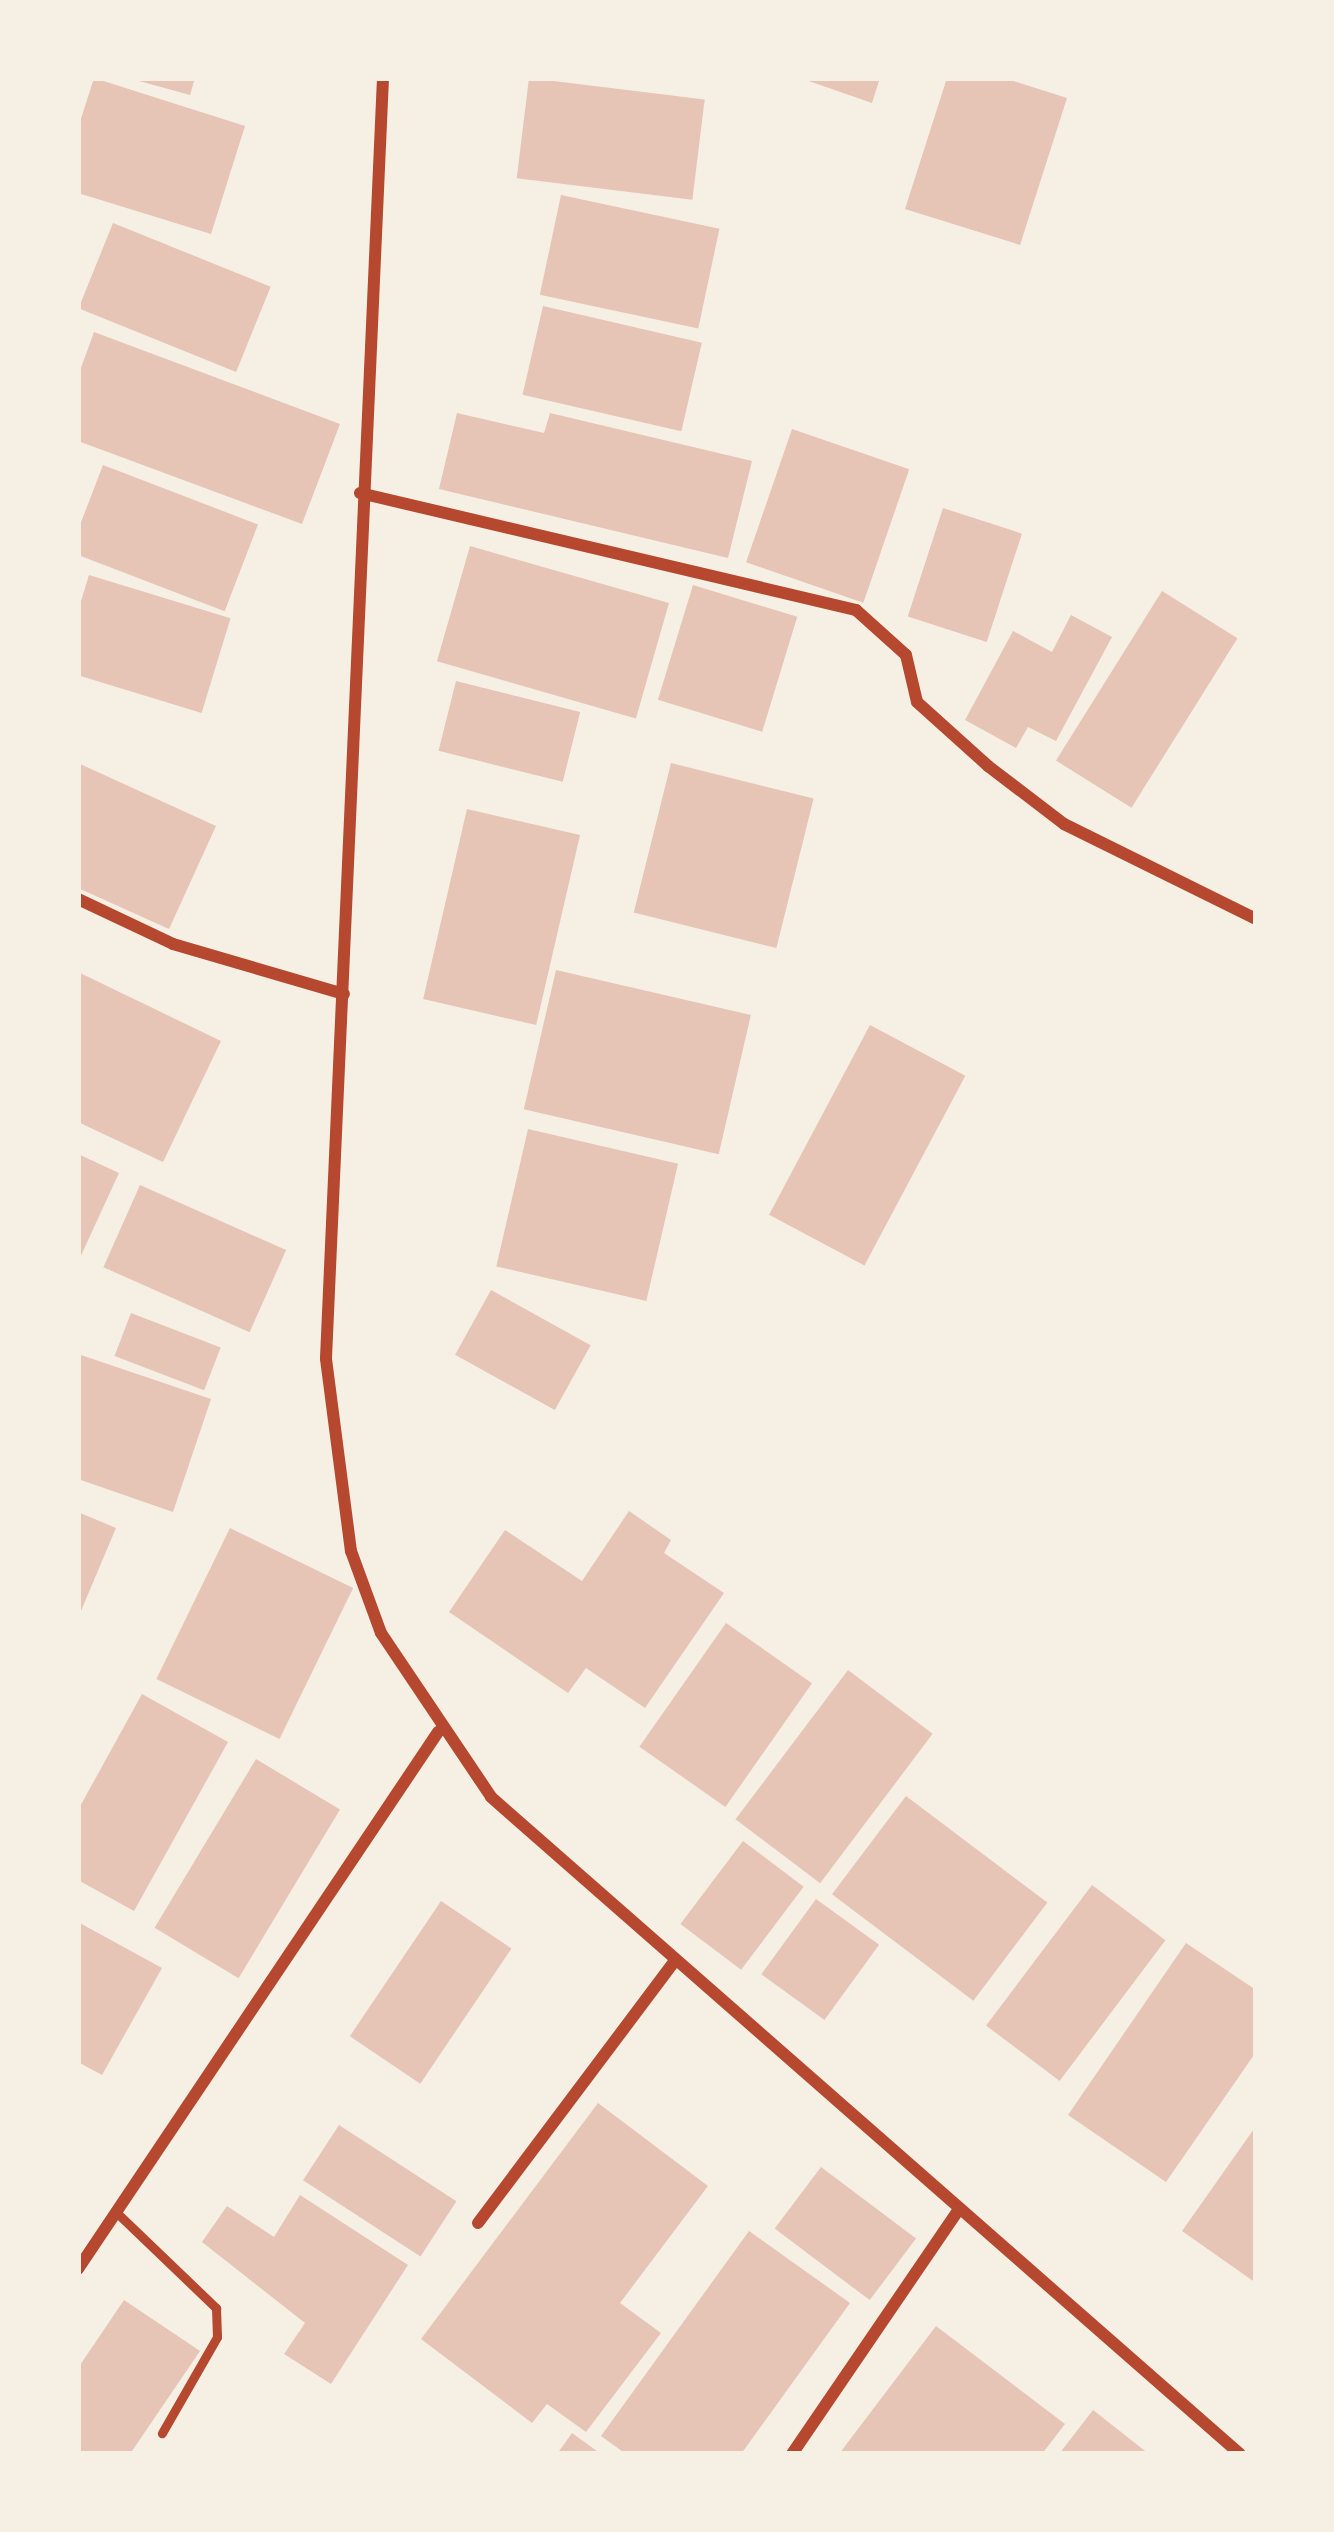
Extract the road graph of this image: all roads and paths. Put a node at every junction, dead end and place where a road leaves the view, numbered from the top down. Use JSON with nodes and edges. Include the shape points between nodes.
{"nodes":[{"id":1,"x":383,"y":78,"type":"edge"},
{"id":2,"x":360,"y":493,"type":"junction"},
{"id":3,"x":78,"y":898,"type":"edge"},
{"id":4,"x":1256,"y":919,"type":"edge"},
{"id":5,"x":344,"y":994,"type":"junction"},
{"id":6,"x":438,"y":1732,"type":"junction"},
{"id":7,"x":675,"y":1960,"type":"junction"},
{"id":8,"x":959,"y":2210,"type":"junction"},
{"id":9,"x":116,"y":2212,"type":"junction"},
{"id":10,"x":478,"y":2222,"type":"dead end"},
{"id":11,"x":78,"y":2269,"type":"edge"},
{"id":12,"x":162,"y":2433,"type":"dead end"},
{"id":13,"x":792,"y":2454,"type":"edge"},
{"id":14,"x":1240,"y":2454,"type":"edge"}],
"edges":[{"from":1,"to":2,"type":"street"},
{"from":2,"to":4,"type":"street","via":[[856,610],[906,655],[917,702],[988,766],[1064,824]]},
{"from":2,"to":5,"type":"street"},
{"from":3,"to":5,"type":"street","via":[[173,944]]},
{"from":5,"to":6,"type":"street","via":[[326,1359],[334,1462],[381,1633]]},
{"from":6,"to":7,"type":"street","via":[[491,1797]]},
{"from":6,"to":9,"type":"street"},
{"from":7,"to":8,"type":"street"},
{"from":7,"to":10,"type":"street"},
{"from":8,"to":13,"type":"street"},
{"from":8,"to":14,"type":"street"},
{"from":9,"to":11,"type":"street"},
{"from":9,"to":12,"type":"lane","via":[[216,2308],[217,2337]]}]}
